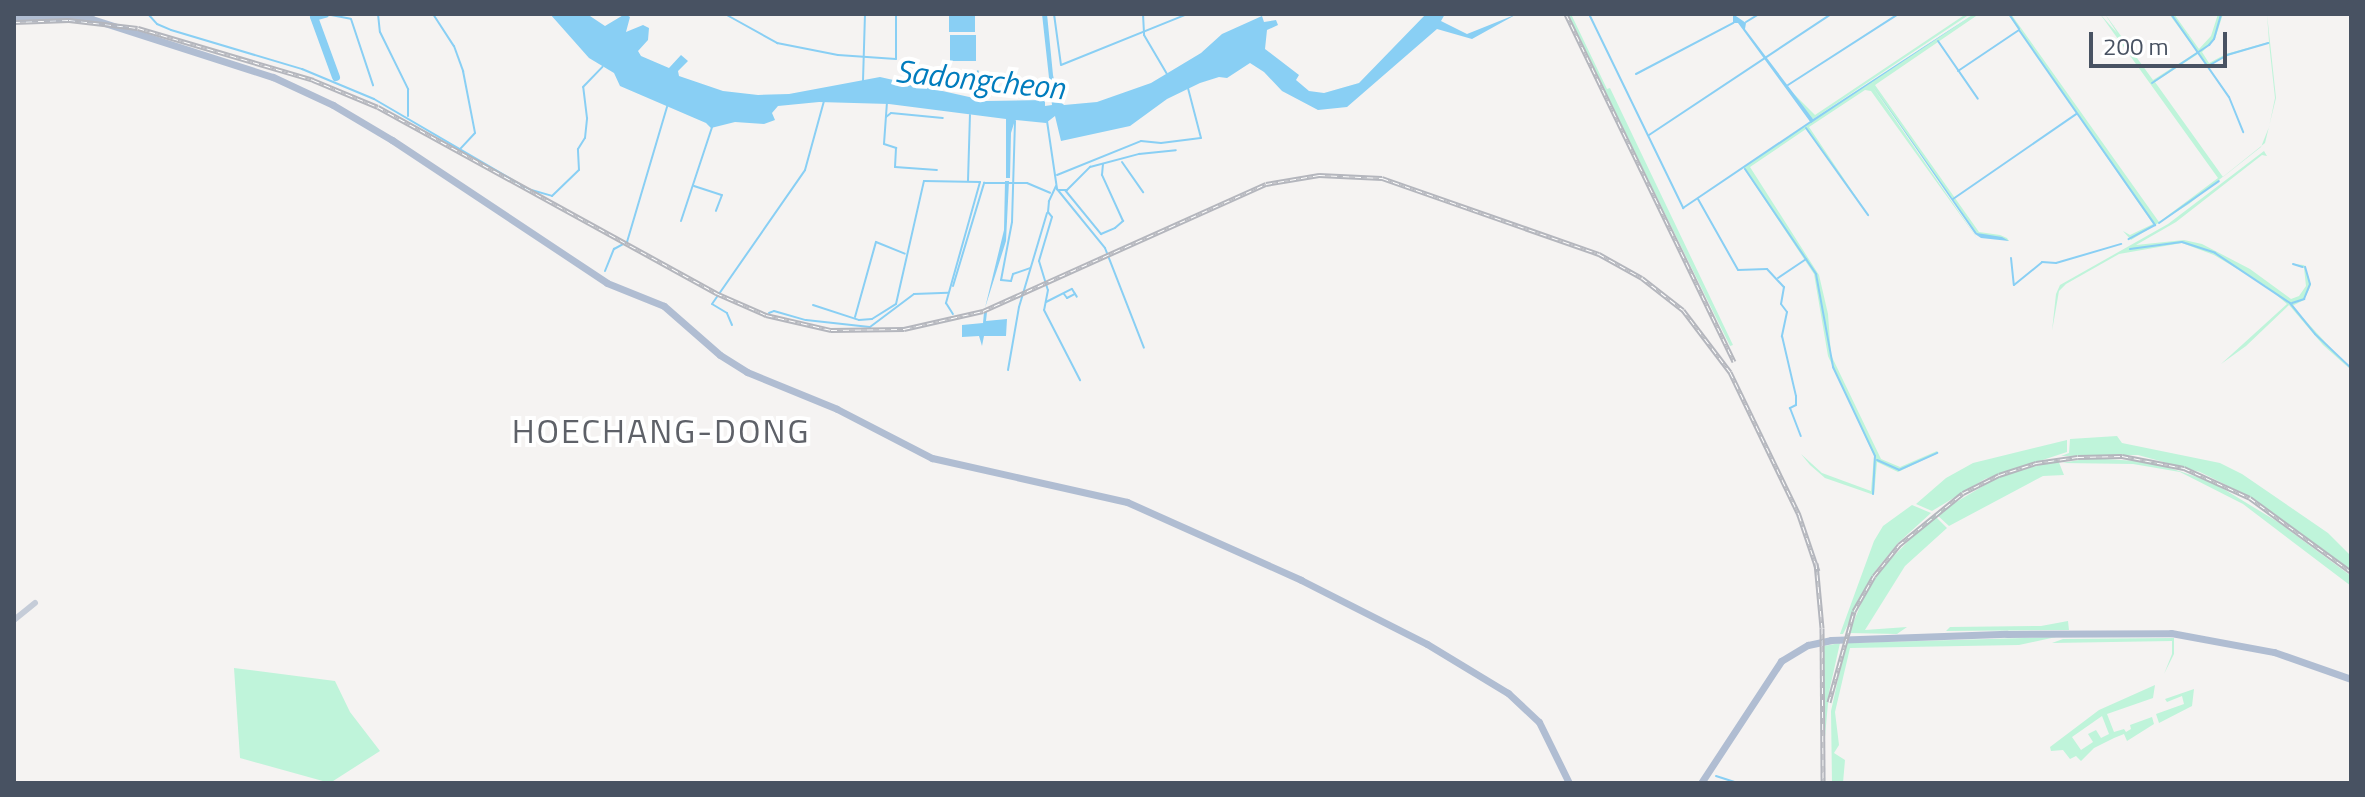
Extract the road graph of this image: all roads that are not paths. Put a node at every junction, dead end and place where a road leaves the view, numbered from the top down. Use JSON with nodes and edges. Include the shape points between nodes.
{"nodes":[{"id":1,"x":14,"y":18,"type":"edge"},
{"id":2,"x":35,"y":603,"type":"dead end"},
{"id":3,"x":14,"y":620,"type":"edge"},
{"id":4,"x":2351,"y":679,"type":"edge"},
{"id":5,"x":1569,"y":783,"type":"edge"},
{"id":6,"x":1701,"y":783,"type":"edge"}],
"edges":[{"from":1,"to":5,"type":"main road","via":[[92,19],[283,81],[392,140],[607,283],[664,306],[747,372],[837,409],[932,458],[1127,502],[1301,580],[1427,644],[1508,693],[1539,722]]},
{"from":2,"to":3,"type":"street"},
{"from":4,"to":6,"type":"main road","via":[[2274,652],[2171,633],[1825,642],[1788,656],[1773,670]]}]}
